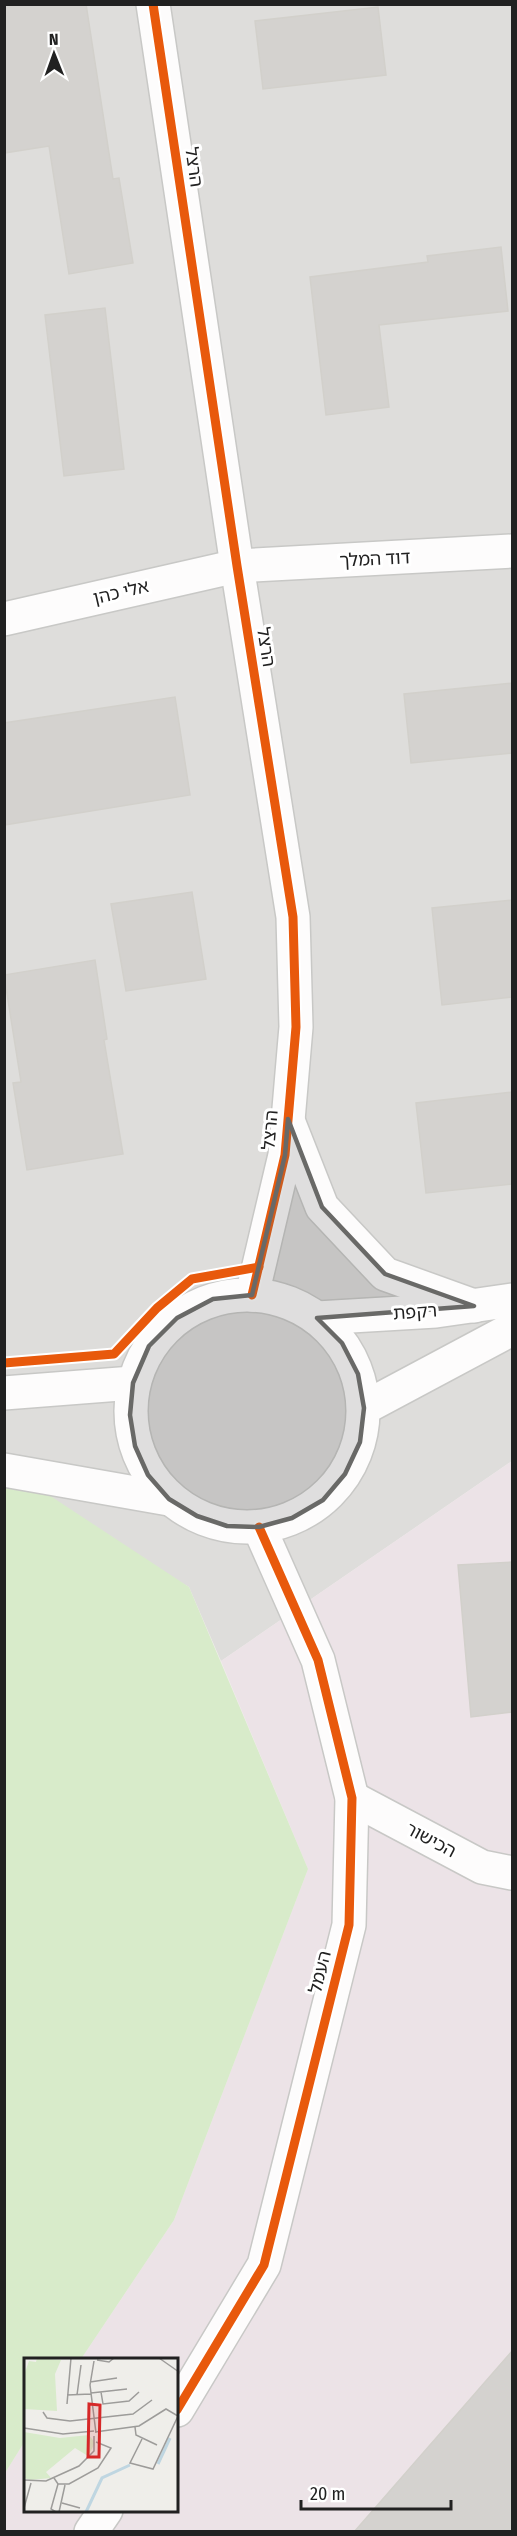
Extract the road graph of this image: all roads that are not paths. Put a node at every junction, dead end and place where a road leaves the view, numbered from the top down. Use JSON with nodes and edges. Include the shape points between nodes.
{"nodes":[{"id":1,"x":153,"y":4,"type":"edge"},
{"id":2,"x":513,"y":551,"type":"edge"},
{"id":3,"x":237,"y":566,"type":"junction"},
{"id":4,"x":4,"y":619,"type":"edge"},
{"id":5,"x":288,"y":1119,"type":"junction"},
{"id":6,"x":252,"y":1295,"type":"junction"},
{"id":7,"x":513,"y":1300,"type":"edge"},
{"id":8,"x":474,"y":1306,"type":"junction"},
{"id":9,"x":317,"y":1318,"type":"junction"},
{"id":10,"x":513,"y":1329,"type":"edge"},
{"id":11,"x":133,"y":1383,"type":"junction"},
{"id":12,"x":4,"y":1393,"type":"edge"},
{"id":13,"x":364,"y":1408,"type":"junction"},
{"id":14,"x":4,"y":1470,"type":"edge"},
{"id":15,"x":169,"y":1499,"type":"junction"},
{"id":16,"x":259,"y":1527,"type":"junction"},
{"id":17,"x":352,"y":1798,"type":"junction"},
{"id":18,"x":513,"y":1873,"type":"edge"},
{"id":19,"x":178,"y":2408,"type":"edge"},
{"id":20,"x":105,"y":2512,"type":"edge"},
{"id":21,"x":91,"y":2532,"type":"edge"}],
"edges":[{"from":1,"to":3,"type":"street","name":"הרצל"},
{"from":2,"to":3,"type":"street","name":"דוד המלך"},
{"from":3,"to":4,"type":"street","name":"אלי כהן"},
{"from":3,"to":5,"type":"street","name":"הרצל","via":[[293,917],[296,1027]]},
{"from":5,"to":6,"type":"street","name":"הרצל","via":[[285,1155]]},
{"from":5,"to":8,"type":"street","via":[[322,1207],[384,1274]]},
{"from":6,"to":9,"type":"street","via":[[286,1302]]},
{"from":6,"to":11,"type":"street","via":[[213,1299],[177,1317],[149,1346]]},
{"from":7,"to":8,"type":"street","name":"רקפת"},
{"from":8,"to":9,"type":"street","name":"רקפת"},
{"from":9,"to":13,"type":"street","via":[[342,1343],[358,1374]]},
{"from":10,"to":13,"type":"street"},
{"from":11,"to":12,"type":"street"},
{"from":11,"to":15,"type":"street","via":[[130,1415],[135,1446],[148,1475]]},
{"from":13,"to":16,"type":"street","via":[[360,1442],[345,1474],[322,1500],[292,1518]]},
{"from":14,"to":15,"type":"street"},
{"from":15,"to":16,"type":"street","via":[[197,1516],[227,1526]]},
{"from":16,"to":17,"type":"street","name":"העמל","via":[[318,1660]]},
{"from":17,"to":18,"type":"street","name":"הכישור","via":[[482,1868]]},
{"from":17,"to":19,"type":"street","name":"העמל","via":[[349,1924],[264,2265]]},
{"from":20,"to":21,"type":"street"}]}
